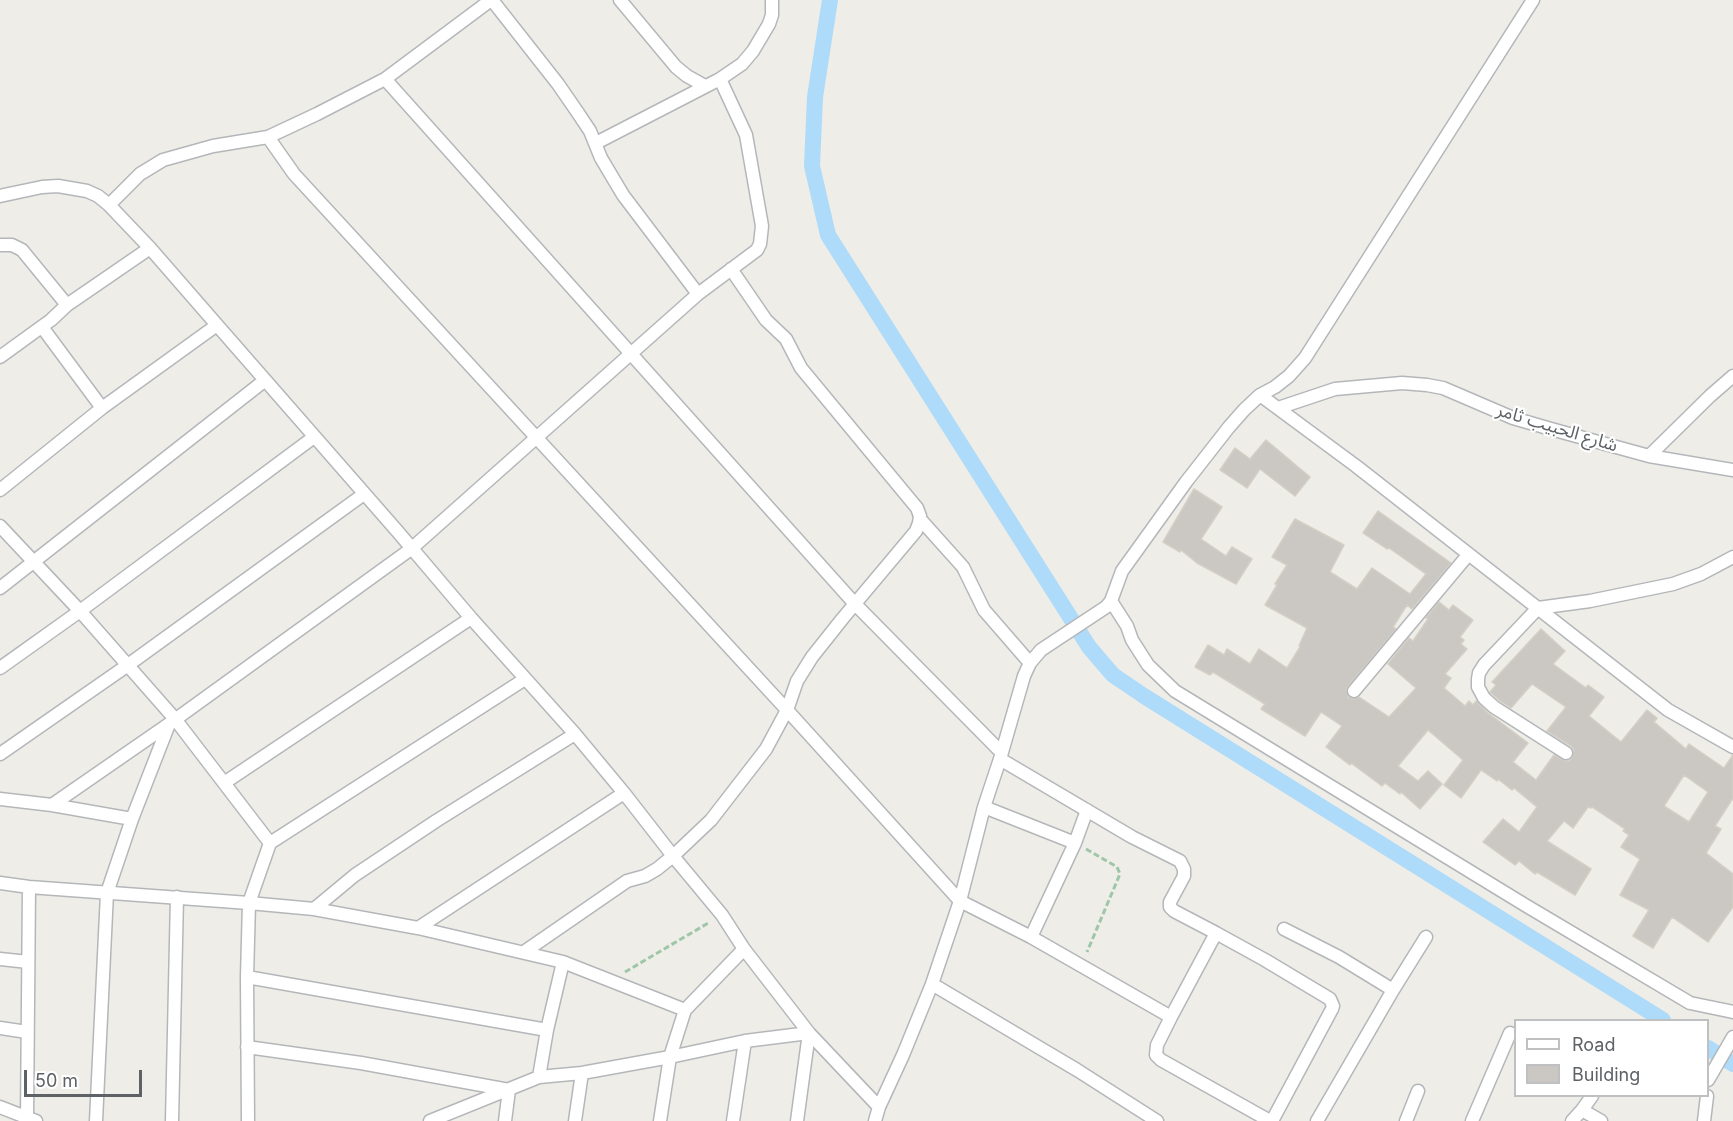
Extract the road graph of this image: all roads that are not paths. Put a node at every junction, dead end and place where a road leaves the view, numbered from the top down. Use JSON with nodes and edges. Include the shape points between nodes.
{"nodes":[{"id":1,"x":491,"y":0,"type":"edge"},
{"id":2,"x":620,"y":0,"type":"edge"},
{"id":3,"x":772,"y":0,"type":"edge"},
{"id":4,"x":1533,"y":0,"type":"edge"},
{"id":5,"x":385,"y":78,"type":"junction"},
{"id":6,"x":720,"y":78,"type":"junction"},
{"id":7,"x":705,"y":86,"type":"junction"},
{"id":8,"x":268,"y":137,"type":"junction"},
{"id":9,"x":596,"y":143,"type":"junction"},
{"id":10,"x":0,"y":196,"type":"edge"},
{"id":11,"x":109,"y":205,"type":"junction"},
{"id":12,"x":0,"y":245,"type":"edge"},
{"id":13,"x":150,"y":248,"type":"junction"},
{"id":14,"x":731,"y":269,"type":"junction"},
{"id":15,"x":698,"y":294,"type":"junction"},
{"id":16,"x":67,"y":305,"type":"junction"},
{"id":17,"x":217,"y":325,"type":"junction"},
{"id":18,"x":42,"y":327,"type":"junction"},
{"id":19,"x":631,"y":352,"type":"junction"},
{"id":20,"x":0,"y":357,"type":"edge"},
{"id":21,"x":1733,"y":376,"type":"edge"},
{"id":22,"x":264,"y":381,"type":"junction"},
{"id":23,"x":1260,"y":395,"type":"junction"},
{"id":24,"x":102,"y":408,"type":"junction"},
{"id":25,"x":1278,"y":408,"type":"junction"},
{"id":26,"x":314,"y":437,"type":"junction"},
{"id":27,"x":536,"y":438,"type":"junction"},
{"id":28,"x":1649,"y":456,"type":"junction"},
{"id":29,"x":1733,"y":470,"type":"edge"},
{"id":30,"x":0,"y":490,"type":"edge"},
{"id":31,"x":364,"y":494,"type":"junction"},
{"id":32,"x":920,"y":519,"type":"junction"},
{"id":33,"x":0,"y":526,"type":"edge"},
{"id":34,"x":411,"y":549,"type":"junction"},
{"id":35,"x":1468,"y":555,"type":"junction"},
{"id":36,"x":1733,"y":557,"type":"edge"},
{"id":37,"x":34,"y":563,"type":"junction"},
{"id":38,"x":0,"y":588,"type":"edge"},
{"id":39,"x":855,"y":604,"type":"junction"},
{"id":40,"x":1109,"y":604,"type":"junction"},
{"id":41,"x":1538,"y":608,"type":"junction"},
{"id":42,"x":80,"y":611,"type":"junction"},
{"id":43,"x":471,"y":618,"type":"junction"},
{"id":44,"x":1030,"y":663,"type":"junction"},
{"id":45,"x":128,"y":665,"type":"junction"},
{"id":46,"x":0,"y":668,"type":"edge"},
{"id":47,"x":525,"y":679,"type":"junction"},
{"id":48,"x":1354,"y":691,"type":"dead end"},
{"id":49,"x":787,"y":710,"type":"junction"},
{"id":50,"x":172,"y":722,"type":"junction"},
{"id":51,"x":575,"y":734,"type":"junction"},
{"id":52,"x":1733,"y":747,"type":"edge"},
{"id":53,"x":1566,"y":753,"type":"dead end"},
{"id":54,"x":0,"y":754,"type":"edge"},
{"id":55,"x":1000,"y":756,"type":"junction"},
{"id":56,"x":224,"y":783,"type":"junction"},
{"id":57,"x":624,"y":793,"type":"junction"},
{"id":58,"x":0,"y":799,"type":"edge"},
{"id":59,"x":52,"y":805,"type":"junction"},
{"id":60,"x":984,"y":807,"type":"junction"},
{"id":61,"x":1087,"y":810,"type":"junction"},
{"id":62,"x":132,"y":819,"type":"junction"},
{"id":63,"x":270,"y":843,"type":"junction"},
{"id":64,"x":1075,"y":843,"type":"junction"},
{"id":65,"x":673,"y":856,"type":"junction"},
{"id":66,"x":0,"y":883,"type":"edge"},
{"id":67,"x":29,"y":887,"type":"junction"},
{"id":68,"x":107,"y":893,"type":"junction"},
{"id":69,"x":177,"y":897,"type":"junction"},
{"id":70,"x":960,"y":901,"type":"junction"},
{"id":71,"x":249,"y":903,"type":"junction"},
{"id":72,"x":314,"y":909,"type":"junction"},
{"id":73,"x":417,"y":928,"type":"junction"},
{"id":74,"x":1284,"y":929,"type":"dead end"},
{"id":75,"x":1216,"y":933,"type":"junction"},
{"id":76,"x":1031,"y":937,"type":"junction"},
{"id":77,"x":1426,"y":937,"type":"dead end"},
{"id":78,"x":744,"y":949,"type":"junction"},
{"id":79,"x":524,"y":952,"type":"junction"},
{"id":80,"x":0,"y":959,"type":"edge"},
{"id":81,"x":28,"y":962,"type":"junction"},
{"id":82,"x":563,"y":962,"type":"junction"},
{"id":83,"x":247,"y":977,"type":"junction"},
{"id":84,"x":932,"y":984,"type":"junction"},
{"id":85,"x":1393,"y":990,"type":"junction"},
{"id":86,"x":685,"y":1010,"type":"junction"},
{"id":87,"x":1733,"y":1012,"type":"edge"},
{"id":88,"x":1170,"y":1017,"type":"junction"},
{"id":89,"x":0,"y":1029,"type":"edge"},
{"id":90,"x":547,"y":1030,"type":"junction"},
{"id":91,"x":27,"y":1032,"type":"junction"},
{"id":92,"x":809,"y":1033,"type":"junction"},
{"id":93,"x":1510,"y":1033,"type":"dead end"},
{"id":94,"x":1733,"y":1037,"type":"edge"},
{"id":95,"x":745,"y":1041,"type":"junction"},
{"id":96,"x":247,"y":1047,"type":"junction"},
{"id":97,"x":670,"y":1057,"type":"junction"},
{"id":98,"x":582,"y":1073,"type":"junction"},
{"id":99,"x":539,"y":1077,"type":"junction"},
{"id":100,"x":1709,"y":1077,"type":"edge"},
{"id":101,"x":509,"y":1090,"type":"junction"},
{"id":102,"x":1418,"y":1091,"type":"dead end"},
{"id":103,"x":1591,"y":1097,"type":"edge"},
{"id":104,"x":1707,"y":1097,"type":"edge"},
{"id":105,"x":0,"y":1107,"type":"edge"},
{"id":106,"x":879,"y":1107,"type":"junction"},
{"id":107,"x":1582,"y":1110,"type":"junction"},
{"id":108,"x":31,"y":1119,"type":"edge"},
{"id":109,"x":96,"y":1121,"type":"edge"},
{"id":110,"x":172,"y":1121,"type":"edge"},
{"id":111,"x":248,"y":1121,"type":"edge"},
{"id":112,"x":430,"y":1121,"type":"edge"},
{"id":113,"x":505,"y":1121,"type":"edge"},
{"id":114,"x":575,"y":1121,"type":"edge"},
{"id":115,"x":660,"y":1121,"type":"edge"},
{"id":116,"x":733,"y":1121,"type":"edge"},
{"id":117,"x":797,"y":1121,"type":"edge"},
{"id":118,"x":875,"y":1121,"type":"edge"},
{"id":119,"x":1157,"y":1121,"type":"edge"},
{"id":120,"x":1271,"y":1121,"type":"edge"},
{"id":121,"x":1317,"y":1121,"type":"edge"},
{"id":122,"x":1406,"y":1121,"type":"edge"},
{"id":123,"x":1472,"y":1121,"type":"edge"},
{"id":124,"x":1572,"y":1121,"type":"edge"},
{"id":125,"x":1601,"y":1121,"type":"edge"},
{"id":126,"x":1704,"y":1121,"type":"edge"}],
"edges":[{"from":1,"to":5,"type":"street"},
{"from":1,"to":9,"type":"street","via":[[558,84]]},
{"from":2,"to":7,"type":"street","via":[[676,67]]},
{"from":3,"to":6,"type":"street","via":[[769,24],[753,51],[742,64]]},
{"from":4,"to":23,"type":"street","via":[[1305,358],[1289,376]]},
{"from":5,"to":8,"type":"street"},
{"from":5,"to":19,"type":"street"},
{"from":6,"to":7,"type":"street"},
{"from":6,"to":14,"type":"street","via":[[746,135],[762,226],[757,250]]},
{"from":7,"to":9,"type":"street"},
{"from":8,"to":11,"type":"street","via":[[163,160],[141,174]]},
{"from":8,"to":27,"type":"street","via":[[294,174]]},
{"from":9,"to":15,"type":"street","via":[[623,195]]},
{"from":10,"to":11,"type":"street","via":[[57,186],[87,191]]},
{"from":11,"to":13,"type":"street"},
{"from":12,"to":16,"type":"street","via":[[22,250]]},
{"from":13,"to":16,"type":"street"},
{"from":13,"to":17,"type":"street"},
{"from":14,"to":15,"type":"street"},
{"from":14,"to":32,"type":"street","via":[[766,320],[786,339],[801,368],[917,508]]},
{"from":15,"to":19,"type":"street"},
{"from":16,"to":18,"type":"street"},
{"from":17,"to":22,"type":"street"},
{"from":17,"to":24,"type":"street"},
{"from":18,"to":20,"type":"street"},
{"from":18,"to":24,"type":"street"},
{"from":19,"to":27,"type":"street"},
{"from":19,"to":39,"type":"street"},
{"from":21,"to":28,"type":"street"},
{"from":22,"to":26,"type":"street"},
{"from":22,"to":37,"type":"street"},
{"from":23,"to":25,"type":"street"},
{"from":23,"to":40,"type":"street","via":[[1186,482],[1122,571]]},
{"from":24,"to":30,"type":"street"},
{"from":25,"to":28,"type":"street","name":"شارع الحبيب ثامر","via":[[1335,389],[1402,383],[1427,385],[1512,418]]},
{"from":25,"to":35,"type":"street"},
{"from":26,"to":31,"type":"street"},
{"from":26,"to":42,"type":"street"},
{"from":27,"to":34,"type":"street"},
{"from":27,"to":49,"type":"street"},
{"from":28,"to":29,"type":"street","name":"شارع الحبيب ثامر"},
{"from":31,"to":34,"type":"street"},
{"from":31,"to":45,"type":"street"},
{"from":32,"to":39,"type":"street","via":[[916,531]]},
{"from":32,"to":44,"type":"street","via":[[963,567],[984,610]]},
{"from":33,"to":37,"type":"street"},
{"from":34,"to":43,"type":"street"},
{"from":34,"to":50,"type":"street"},
{"from":35,"to":41,"type":"street"},
{"from":35,"to":48,"type":"street"},
{"from":36,"to":41,"type":"street","via":[[1673,584]]},
{"from":37,"to":38,"type":"street"},
{"from":37,"to":42,"type":"street"},
{"from":39,"to":49,"type":"street","via":[[801,674]]},
{"from":39,"to":55,"type":"street"},
{"from":40,"to":44,"type":"street","via":[[1055,639]]},
{"from":40,"to":87,"type":"street","via":[[1123,620],[1142,657],[1175,691],[1690,1003]]},
{"from":41,"to":52,"type":"street","via":[[1668,710]]},
{"from":41,"to":53,"type":"street","via":[[1484,664],[1478,687],[1494,706]]},
{"from":42,"to":45,"type":"street"},
{"from":42,"to":46,"type":"street"},
{"from":43,"to":47,"type":"street"},
{"from":43,"to":56,"type":"street"},
{"from":44,"to":55,"type":"street"},
{"from":45,"to":50,"type":"street"},
{"from":45,"to":54,"type":"street"},
{"from":47,"to":51,"type":"street"},
{"from":47,"to":63,"type":"street"},
{"from":49,"to":65,"type":"street","via":[[766,749],[738,786],[711,820]]},
{"from":49,"to":70,"type":"street"},
{"from":50,"to":56,"type":"street"},
{"from":50,"to":59,"type":"street"},
{"from":50,"to":62,"type":"street"},
{"from":51,"to":57,"type":"street"},
{"from":51,"to":72,"type":"street","via":[[355,875]]},
{"from":55,"to":60,"type":"street"},
{"from":55,"to":61,"type":"street"},
{"from":56,"to":63,"type":"street"},
{"from":57,"to":65,"type":"street"},
{"from":57,"to":73,"type":"street"},
{"from":58,"to":59,"type":"street"},
{"from":59,"to":62,"type":"street"},
{"from":60,"to":64,"type":"street"},
{"from":60,"to":70,"type":"street"},
{"from":61,"to":64,"type":"street"},
{"from":61,"to":75,"type":"street","via":[[1180,861],[1185,876],[1170,907]]},
{"from":62,"to":68,"type":"street"},
{"from":63,"to":71,"type":"street"},
{"from":64,"to":76,"type":"street"},
{"from":65,"to":78,"type":"street","via":[[722,915]]},
{"from":65,"to":79,"type":"street","via":[[645,876],[627,881]]},
{"from":66,"to":67,"type":"street"},
{"from":67,"to":68,"type":"street"},
{"from":67,"to":81,"type":"street"},
{"from":68,"to":69,"type":"street"},
{"from":68,"to":109,"type":"street"},
{"from":69,"to":71,"type":"street"},
{"from":69,"to":110,"type":"street"},
{"from":70,"to":76,"type":"street"},
{"from":70,"to":84,"type":"street"},
{"from":71,"to":72,"type":"street"},
{"from":71,"to":83,"type":"street"},
{"from":72,"to":73,"type":"street"},
{"from":73,"to":79,"type":"street"},
{"from":74,"to":85,"type":"street"},
{"from":75,"to":88,"type":"street"},
{"from":75,"to":120,"type":"street","via":[[1333,1002]]},
{"from":76,"to":88,"type":"street"},
{"from":77,"to":85,"type":"street"},
{"from":78,"to":86,"type":"street"},
{"from":78,"to":92,"type":"street"},
{"from":79,"to":82,"type":"street"},
{"from":80,"to":81,"type":"street"},
{"from":81,"to":91,"type":"street"},
{"from":82,"to":86,"type":"street"},
{"from":82,"to":90,"type":"street"},
{"from":83,"to":90,"type":"street"},
{"from":83,"to":96,"type":"street"},
{"from":84,"to":106,"type":"street"},
{"from":84,"to":119,"type":"street"},
{"from":85,"to":121,"type":"street"},
{"from":86,"to":97,"type":"street"},
{"from":88,"to":120,"type":"street","via":[[1156,1045],[1161,1060]]},
{"from":89,"to":91,"type":"street"},
{"from":90,"to":99,"type":"street"},
{"from":91,"to":108,"type":"street"},
{"from":92,"to":95,"type":"street"},
{"from":92,"to":106,"type":"street"},
{"from":92,"to":117,"type":"street"},
{"from":93,"to":123,"type":"street"},
{"from":94,"to":100,"type":"street"},
{"from":95,"to":97,"type":"street"},
{"from":95,"to":116,"type":"street"},
{"from":96,"to":101,"type":"street"},
{"from":96,"to":111,"type":"street"},
{"from":97,"to":98,"type":"street"},
{"from":97,"to":115,"type":"street"},
{"from":98,"to":99,"type":"street"},
{"from":98,"to":114,"type":"street"},
{"from":99,"to":101,"type":"street"},
{"from":101,"to":112,"type":"street"},
{"from":101,"to":113,"type":"street"},
{"from":102,"to":122,"type":"street"},
{"from":103,"to":107,"type":"street"},
{"from":104,"to":126,"type":"street"},
{"from":105,"to":108,"type":"street"},
{"from":106,"to":118,"type":"street"},
{"from":107,"to":124,"type":"street"},
{"from":107,"to":125,"type":"street"}]}
